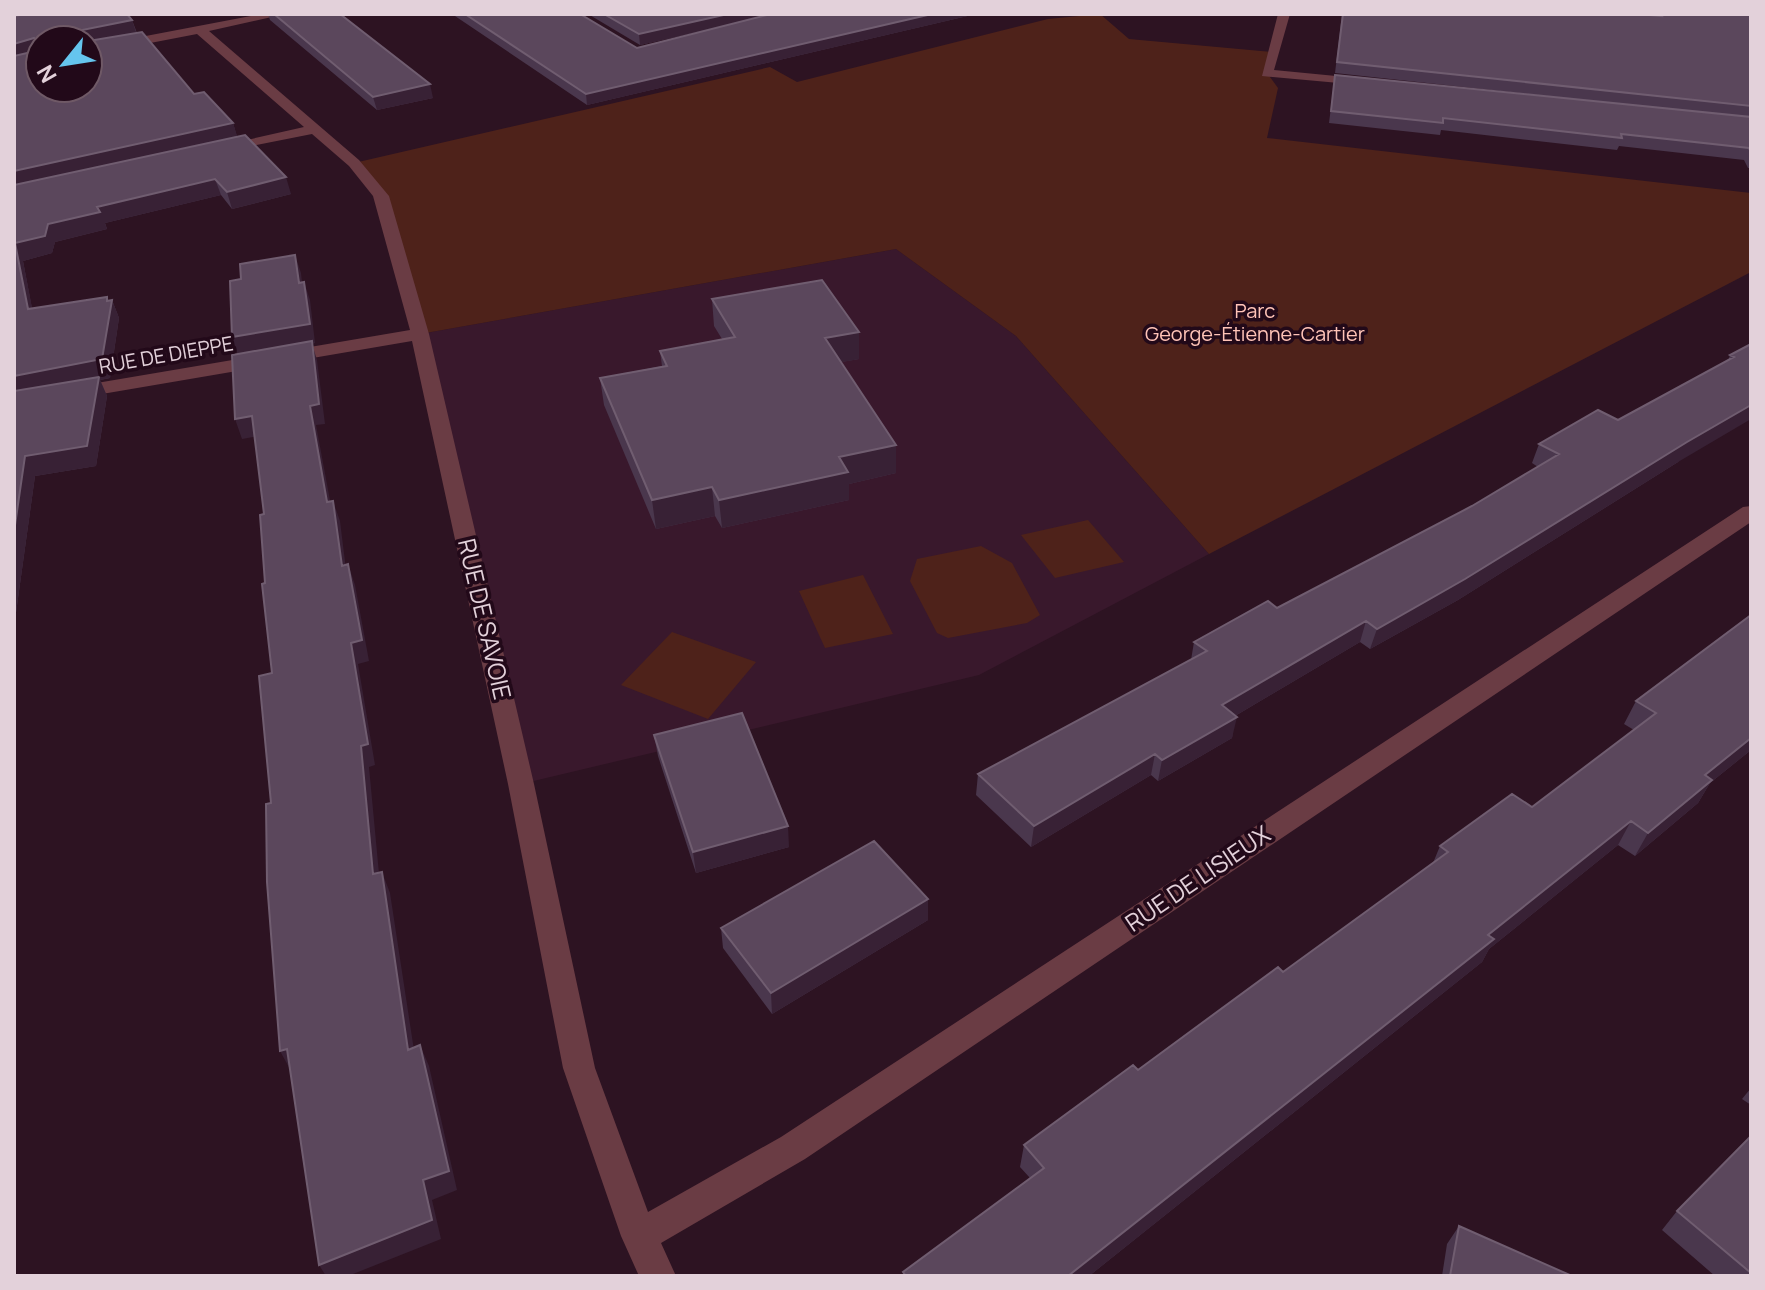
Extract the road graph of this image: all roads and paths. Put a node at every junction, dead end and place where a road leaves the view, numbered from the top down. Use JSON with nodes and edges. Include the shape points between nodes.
{"nodes":[{"id":1,"x":279,"y":14,"type":"edge"},
{"id":2,"x":1284,"y":14,"type":"edge"},
{"id":3,"x":200,"y":30,"type":"junction"},
{"id":4,"x":104,"y":48,"type":"edge"},
{"id":5,"x":1377,"y":84,"type":"edge"},
{"id":6,"x":316,"y":129,"type":"junction"},
{"id":7,"x":209,"y":153,"type":"edge"},
{"id":8,"x":420,"y":334,"type":"junction"},
{"id":9,"x":14,"y":403,"type":"edge"},
{"id":10,"x":1751,"y":512,"type":"edge"},
{"id":11,"x":639,"y":1236,"type":"junction"},
{"id":12,"x":658,"y":1276,"type":"edge"}],
"edges":[{"from":1,"to":3,"type":"street"},
{"from":2,"to":5,"type":"street","via":[[1267,73]]},
{"from":3,"to":4,"type":"street"},
{"from":3,"to":6,"type":"street","name":"RUE DE SAVOIE"},
{"from":6,"to":7,"type":"street"},
{"from":6,"to":8,"type":"street","name":"RUE DE SAVOIE","via":[[381,196]]},
{"from":8,"to":9,"type":"street","name":"RUE DE DIEPPE"},
{"from":8,"to":11,"type":"street","name":"RUE DE SAVOIE","via":[[579,1068]]},
{"from":10,"to":11,"type":"street","name":"RUE DE LISIEUX","via":[[793,1148]]},
{"from":11,"to":12,"type":"street","name":"RUE DE SAVOIE"}]}
